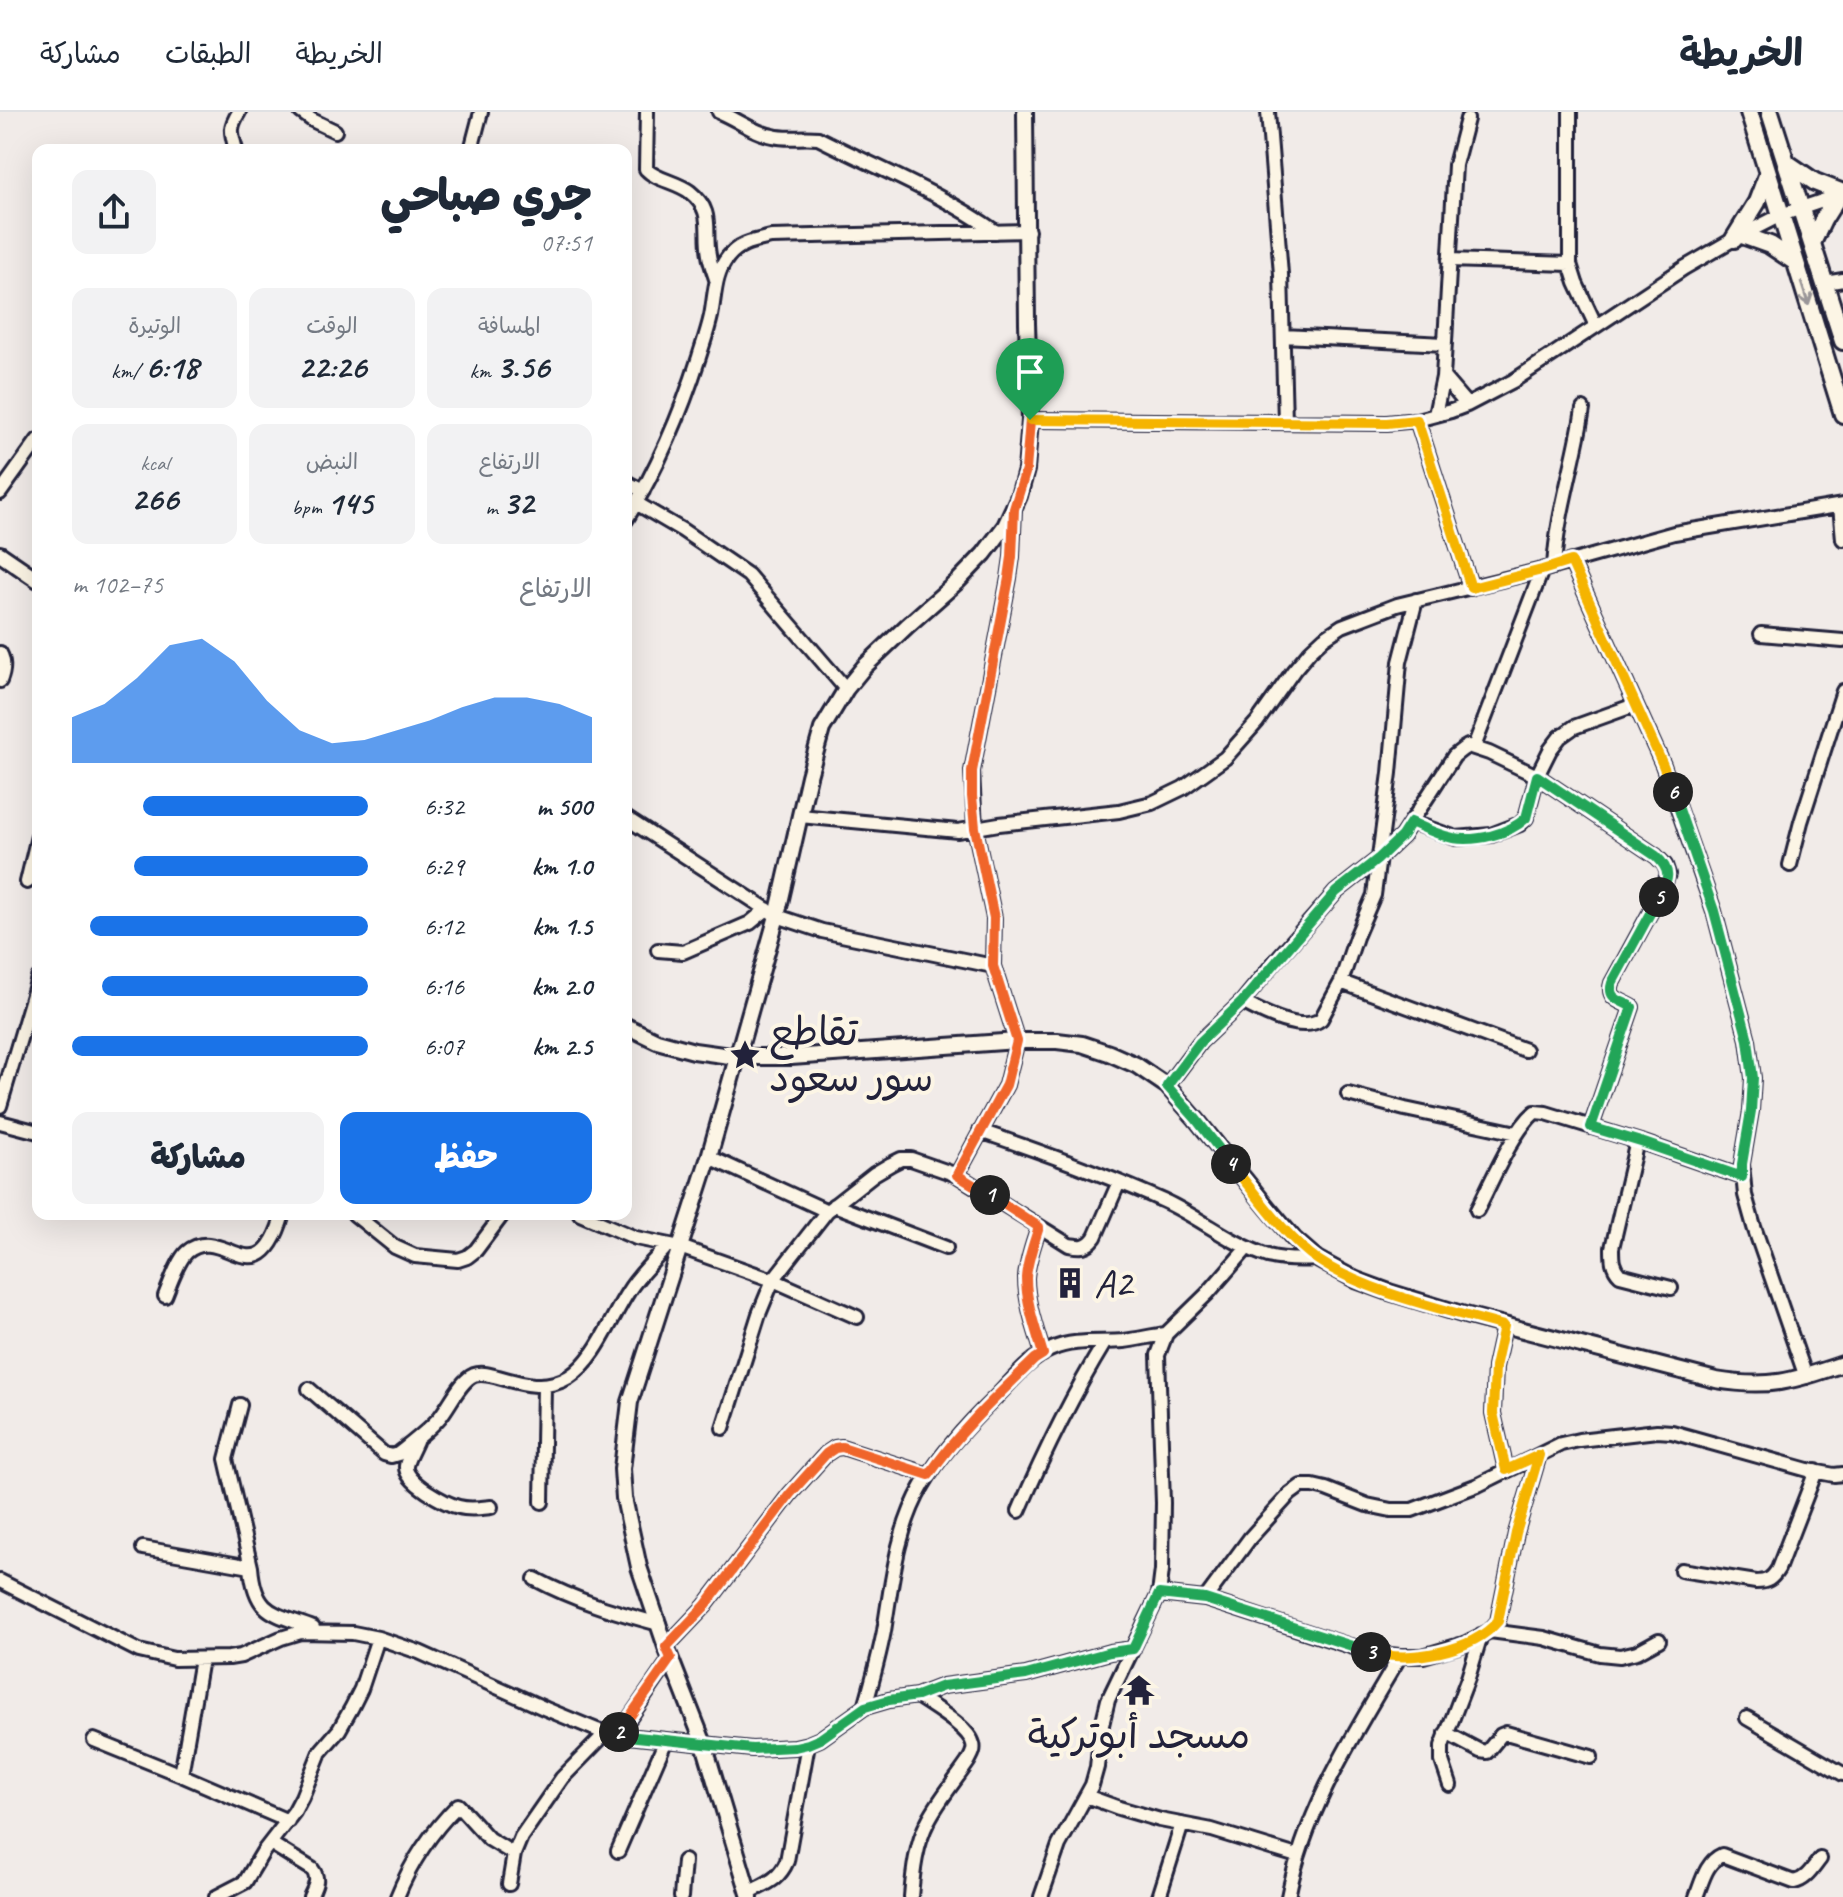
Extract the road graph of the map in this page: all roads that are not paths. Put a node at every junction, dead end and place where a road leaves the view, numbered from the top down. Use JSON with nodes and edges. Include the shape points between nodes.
{"nodes":[{"id":1,"x":239,"y":112,"type":"edge"},
{"id":2,"x":301,"y":112,"type":"edge"},
{"id":3,"x":481,"y":112,"type":"edge"},
{"id":4,"x":647,"y":112,"type":"edge"},
{"id":5,"x":719,"y":112,"type":"edge"},
{"id":6,"x":1025,"y":112,"type":"edge"},
{"id":7,"x":1268,"y":112,"type":"edge"},
{"id":8,"x":1570,"y":112,"type":"edge"},
{"id":9,"x":1749,"y":112,"type":"edge"},
{"id":10,"x":1770,"y":112,"type":"edge"},
{"id":11,"x":1467,"y":119,"type":"dead end"},
{"id":12,"x":335,"y":131,"type":"dead end"},
{"id":13,"x":234,"y":144,"type":"edge"},
{"id":14,"x":473,"y":144,"type":"edge"},
{"id":15,"x":1787,"y":163,"type":"junction"},
{"id":16,"x":1768,"y":173,"type":"junction"},
{"id":17,"x":1841,"y":194,"type":"edge"},
{"id":18,"x":1801,"y":208,"type":"junction"},
{"id":19,"x":1781,"y":215,"type":"junction"},
{"id":20,"x":1028,"y":231,"type":"junction"},
{"id":21,"x":996,"y":232,"type":"junction"},
{"id":22,"x":1738,"y":237,"type":"junction"},
{"id":23,"x":1812,"y":243,"type":"junction"},
{"id":24,"x":1449,"y":260,"type":"junction"},
{"id":25,"x":1794,"y":261,"type":"junction"},
{"id":26,"x":1570,"y":264,"type":"junction"},
{"id":27,"x":716,"y":279,"type":"junction"},
{"id":28,"x":1843,"y":280,"type":"edge"},
{"id":29,"x":1825,"y":283,"type":"junction"},
{"id":30,"x":1596,"y":326,"type":"junction"},
{"id":31,"x":1283,"y":336,"type":"junction"},
{"id":32,"x":1843,"y":341,"type":"edge"},
{"id":33,"x":1445,"y":344,"type":"junction"},
{"id":34,"x":1443,"y":377,"type":"junction"},
{"id":35,"x":1467,"y":405,"type":"junction"},
{"id":36,"x":1583,"y":409,"type":"dead end"},
{"id":37,"x":1843,"y":414,"type":"edge"},
{"id":38,"x":1435,"y":415,"type":"junction"},
{"id":39,"x":1030,"y":420,"type":"junction"},
{"id":40,"x":1417,"y":420,"type":"junction"},
{"id":41,"x":1285,"y":422,"type":"junction"},
{"id":42,"x":32,"y":448,"type":"edge"},
{"id":43,"x":632,"y":488,"type":"edge"},
{"id":44,"x":0,"y":493,"type":"edge"},
{"id":45,"x":640,"y":497,"type":"junction"},
{"id":46,"x":1842,"y":505,"type":"edge"},
{"id":47,"x":1014,"y":509,"type":"junction"},
{"id":48,"x":632,"y":510,"type":"edge"},
{"id":49,"x":1843,"y":539,"type":"edge"},
{"id":50,"x":0,"y":554,"type":"edge"},
{"id":51,"x":1571,"y":561,"type":"junction"},
{"id":52,"x":1548,"y":568,"type":"junction"},
{"id":53,"x":32,"y":576,"type":"edge"},
{"id":54,"x":1471,"y":588,"type":"junction"},
{"id":55,"x":1416,"y":600,"type":"junction"},
{"id":56,"x":1761,"y":634,"type":"dead end"},
{"id":57,"x":1843,"y":641,"type":"edge"},
{"id":58,"x":0,"y":653,"type":"edge"},
{"id":59,"x":0,"y":681,"type":"edge"},
{"id":60,"x":846,"y":689,"type":"junction"},
{"id":61,"x":1843,"y":691,"type":"edge"},
{"id":62,"x":1635,"y":705,"type":"junction"},
{"id":63,"x":1474,"y":747,"type":"junction"},
{"id":64,"x":1537,"y":776,"type":"junction"},
{"id":65,"x":800,"y":816,"type":"junction"},
{"id":66,"x":632,"y":822,"type":"edge"},
{"id":67,"x":1411,"y":822,"type":"junction"},
{"id":68,"x":975,"y":828,"type":"junction"},
{"id":69,"x":1378,"y":859,"type":"junction"},
{"id":70,"x":32,"y":861,"type":"edge"},
{"id":71,"x":1790,"y":865,"type":"dead end"},
{"id":72,"x":27,"y":882,"type":"dead end"},
{"id":73,"x":772,"y":912,"type":"junction"},
{"id":74,"x":658,"y":950,"type":"dead end"},
{"id":75,"x":993,"y":966,"type":"junction"},
{"id":76,"x":1341,"y":982,"type":"junction"},
{"id":77,"x":32,"y":998,"type":"edge"},
{"id":78,"x":1242,"y":1002,"type":"junction"},
{"id":79,"x":632,"y":1029,"type":"edge"},
{"id":80,"x":1017,"y":1041,"type":"junction"},
{"id":81,"x":1525,"y":1050,"type":"dead end"},
{"id":82,"x":737,"y":1057,"type":"junction"},
{"id":83,"x":1167,"y":1086,"type":"junction"},
{"id":84,"x":1348,"y":1094,"type":"dead end"},
{"id":85,"x":0,"y":1106,"type":"edge"},
{"id":86,"x":0,"y":1122,"type":"edge"},
{"id":87,"x":1591,"y":1127,"type":"junction"},
{"id":88,"x":32,"y":1130,"type":"edge"},
{"id":89,"x":980,"y":1131,"type":"junction"},
{"id":90,"x":1517,"y":1133,"type":"junction"},
{"id":91,"x":1637,"y":1141,"type":"junction"},
{"id":92,"x":709,"y":1157,"type":"junction"},
{"id":93,"x":957,"y":1175,"type":"junction"},
{"id":94,"x":1742,"y":1177,"type":"junction"},
{"id":95,"x":1119,"y":1182,"type":"junction"},
{"id":96,"x":830,"y":1208,"type":"junction"},
{"id":97,"x":1477,"y":1210,"type":"dead end"},
{"id":98,"x":281,"y":1220,"type":"edge"},
{"id":99,"x":361,"y":1220,"type":"edge"},
{"id":100,"x":498,"y":1220,"type":"edge"},
{"id":101,"x":594,"y":1220,"type":"edge"},
{"id":102,"x":1039,"y":1227,"type":"junction"},
{"id":103,"x":674,"y":1246,"type":"junction"},
{"id":104,"x":946,"y":1248,"type":"dead end"},
{"id":105,"x":1247,"y":1248,"type":"junction"},
{"id":106,"x":1317,"y":1259,"type":"junction"},
{"id":107,"x":773,"y":1280,"type":"junction"},
{"id":108,"x":1671,"y":1288,"type":"dead end"},
{"id":109,"x":165,"y":1296,"type":"dead end"},
{"id":110,"x":857,"y":1317,"type":"dead end"},
{"id":111,"x":1504,"y":1326,"type":"junction"},
{"id":112,"x":1166,"y":1334,"type":"junction"},
{"id":113,"x":1105,"y":1342,"type":"junction"},
{"id":114,"x":1043,"y":1354,"type":"junction"},
{"id":115,"x":1843,"y":1364,"type":"edge"},
{"id":116,"x":1806,"y":1377,"type":"junction"},
{"id":117,"x":544,"y":1386,"type":"junction"},
{"id":118,"x":309,"y":1389,"type":"dead end"},
{"id":119,"x":240,"y":1405,"type":"dead end"},
{"id":120,"x":723,"y":1428,"type":"dead end"},
{"id":121,"x":417,"y":1439,"type":"junction"},
{"id":122,"x":1539,"y":1455,"type":"junction"},
{"id":123,"x":1506,"y":1470,"type":"junction"},
{"id":124,"x":1816,"y":1471,"type":"junction"},
{"id":125,"x":1843,"y":1474,"type":"edge"},
{"id":126,"x":929,"y":1475,"type":"junction"},
{"id":127,"x":542,"y":1502,"type":"dead end"},
{"id":128,"x":491,"y":1507,"type":"dead end"},
{"id":129,"x":1019,"y":1511,"type":"dead end"},
{"id":130,"x":143,"y":1548,"type":"dead end"},
{"id":131,"x":251,"y":1567,"type":"junction"},
{"id":132,"x":1681,"y":1570,"type":"dead end"},
{"id":133,"x":535,"y":1579,"type":"dead end"},
{"id":134,"x":0,"y":1581,"type":"edge"},
{"id":135,"x":1159,"y":1594,"type":"junction"},
{"id":136,"x":1205,"y":1599,"type":"junction"},
{"id":137,"x":659,"y":1624,"type":"junction"},
{"id":138,"x":320,"y":1631,"type":"junction"},
{"id":139,"x":1486,"y":1633,"type":"junction"},
{"id":140,"x":378,"y":1638,"type":"junction"},
{"id":141,"x":1659,"y":1640,"type":"dead end"},
{"id":142,"x":1133,"y":1649,"type":"junction"},
{"id":143,"x":668,"y":1652,"type":"junction"},
{"id":144,"x":1400,"y":1656,"type":"junction"},
{"id":145,"x":201,"y":1659,"type":"junction"},
{"id":146,"x":917,"y":1696,"type":"junction"},
{"id":147,"x":865,"y":1707,"type":"junction"},
{"id":148,"x":1747,"y":1718,"type":"dead end"},
{"id":149,"x":612,"y":1733,"type":"junction"},
{"id":150,"x":1446,"y":1733,"type":"junction"},
{"id":151,"x":94,"y":1740,"type":"dead end"},
{"id":152,"x":666,"y":1740,"type":"junction"},
{"id":153,"x":704,"y":1744,"type":"junction"},
{"id":154,"x":808,"y":1744,"type":"junction"},
{"id":155,"x":1591,"y":1757,"type":"dead end"},
{"id":156,"x":1843,"y":1774,"type":"edge"},
{"id":157,"x":181,"y":1775,"type":"junction"},
{"id":158,"x":1450,"y":1785,"type":"dead end"},
{"id":159,"x":1086,"y":1796,"type":"junction"},
{"id":160,"x":288,"y":1821,"type":"junction"},
{"id":161,"x":1182,"y":1824,"type":"junction"},
{"id":162,"x":270,"y":1843,"type":"junction"},
{"id":163,"x":618,"y":1851,"type":"dead end"},
{"id":164,"x":514,"y":1854,"type":"junction"},
{"id":165,"x":1297,"y":1856,"type":"junction"},
{"id":166,"x":1820,"y":1859,"type":"dead end"},
{"id":167,"x":684,"y":1861,"type":"dead end"},
{"id":168,"x":509,"y":1884,"type":"dead end"},
{"id":169,"x":750,"y":1894,"type":"edge"},
{"id":170,"x":216,"y":1897,"type":"edge"},
{"id":171,"x":310,"y":1897,"type":"edge"},
{"id":172,"x":397,"y":1897,"type":"edge"},
{"id":173,"x":681,"y":1897,"type":"edge"},
{"id":174,"x":911,"y":1897,"type":"edge"},
{"id":175,"x":1041,"y":1897,"type":"edge"},
{"id":176,"x":1159,"y":1897,"type":"edge"},
{"id":177,"x":1288,"y":1897,"type":"edge"},
{"id":178,"x":1696,"y":1897,"type":"edge"}],
"edges":[{"from":1,"to":13,"type":"street","via":[[231,124]]},
{"from":2,"to":12,"type":"street"},
{"from":3,"to":14,"type":"street"},
{"from":4,"to":27,"type":"street","via":[[646,169],[687,190],[705,209]]},
{"from":5,"to":21,"type":"street","via":[[769,136],[818,138],[973,215]]},
{"from":6,"to":20,"type":"street"},
{"from":7,"to":31,"type":"street"},
{"from":8,"to":26,"type":"street"},
{"from":9,"to":16,"type":"main road"},
{"from":10,"to":15,"type":"main road"},
{"from":11,"to":24,"type":"street","via":[[1455,165]]},
{"from":15,"to":17,"type":"main road"},
{"from":15,"to":18,"type":"main road"},
{"from":16,"to":19,"type":"main road"},
{"from":16,"to":22,"type":"main road"},
{"from":17,"to":18,"type":"street"},
{"from":17,"to":23,"type":"main road"},
{"from":18,"to":19,"type":"street"},
{"from":18,"to":23,"type":"main road"},
{"from":19,"to":22,"type":"street"},
{"from":19,"to":25,"type":"main road"},
{"from":20,"to":21,"type":"street"},
{"from":20,"to":39,"type":"street"},
{"from":21,"to":27,"type":"street","via":[[771,237],[742,244]]},
{"from":22,"to":25,"type":"main road","via":[[1770,245]]},
{"from":22,"to":30,"type":"street"},
{"from":23,"to":29,"type":"main road"},
{"from":24,"to":26,"type":"street"},
{"from":24,"to":33,"type":"street"},
{"from":25,"to":37,"type":"main road","one_way":true},
{"from":26,"to":30,"type":"street"},
{"from":27,"to":45,"type":"street","via":[[698,361]]},
{"from":28,"to":29,"type":"street"},
{"from":29,"to":32,"type":"main road"},
{"from":30,"to":35,"type":"street"},
{"from":31,"to":33,"type":"street"},
{"from":31,"to":41,"type":"street"},
{"from":33,"to":34,"type":"street"},
{"from":34,"to":35,"type":"street"},
{"from":34,"to":38,"type":"street"},
{"from":35,"to":38,"type":"street"},
{"from":36,"to":52,"type":"street"},
{"from":38,"to":40,"type":"street"},
{"from":39,"to":41,"type":"street"},
{"from":39,"to":47,"type":"street","via":[[1026,470]]},
{"from":40,"to":41,"type":"street"},
{"from":40,"to":54,"type":"street"},
{"from":42,"to":44,"type":"street"},
{"from":43,"to":45,"type":"street"},
{"from":45,"to":48,"type":"street"},
{"from":45,"to":60,"type":"street","via":[[748,575]]},
{"from":46,"to":49,"type":"street"},
{"from":46,"to":51,"type":"street","via":[[1674,533]]},
{"from":47,"to":60,"type":"street","via":[[984,554]]},
{"from":47,"to":68,"type":"street","via":[[1009,578],[972,771]]},
{"from":50,"to":53,"type":"street"},
{"from":51,"to":52,"type":"street"},
{"from":51,"to":62,"type":"street"},
{"from":52,"to":54,"type":"street"},
{"from":52,"to":63,"type":"street"},
{"from":54,"to":55,"type":"street"},
{"from":55,"to":68,"type":"street","via":[[1342,626],[1324,638],[1225,758],[1168,796],[1119,811]]},
{"from":55,"to":69,"type":"street","via":[[1400,662]]},
{"from":56,"to":57,"type":"street"},
{"from":58,"to":59,"type":"street"},
{"from":60,"to":65,"type":"street","via":[[822,729]]},
{"from":61,"to":71,"type":"street"},
{"from":62,"to":64,"type":"street","via":[[1560,737]]},
{"from":62,"to":94,"type":"street","via":[[1663,765],[1706,886],[1748,1040],[1753,1078]]},
{"from":63,"to":64,"type":"street"},
{"from":63,"to":67,"type":"street","via":[[1454,756]]},
{"from":64,"to":67,"type":"street","via":[[1526,818],[1510,829],[1456,838]]},
{"from":64,"to":87,"type":"street","via":[[1656,856],[1668,874],[1612,983],[1611,995],[1632,1007]]},
{"from":65,"to":68,"type":"street","via":[[958,831]]},
{"from":65,"to":73,"type":"street"},
{"from":66,"to":73,"type":"street"},
{"from":67,"to":69,"type":"street"},
{"from":68,"to":75,"type":"street","via":[[994,918]]},
{"from":69,"to":76,"type":"street","via":[[1374,895]]},
{"from":69,"to":78,"type":"street","via":[[1336,892]]},
{"from":70,"to":72,"type":"street"},
{"from":73,"to":74,"type":"street","via":[[683,952]]},
{"from":73,"to":75,"type":"street","via":[[822,931]]},
{"from":73,"to":82,"type":"street"},
{"from":75,"to":80,"type":"street"},
{"from":76,"to":78,"type":"street","via":[[1321,1019],[1307,1025]]},
{"from":76,"to":81,"type":"street"},
{"from":77,"to":85,"type":"street"},
{"from":78,"to":83,"type":"street","via":[[1200,1042]]},
{"from":79,"to":82,"type":"street","via":[[669,1045]]},
{"from":80,"to":82,"type":"street"},
{"from":80,"to":83,"type":"street","via":[[1082,1044],[1136,1065]]},
{"from":80,"to":89,"type":"street","via":[[1006,1085]]},
{"from":82,"to":92,"type":"street"},
{"from":83,"to":106,"type":"street","via":[[1294,1239]]},
{"from":84,"to":90,"type":"street"},
{"from":86,"to":88,"type":"street"},
{"from":87,"to":90,"type":"street","via":[[1535,1112]]},
{"from":87,"to":91,"type":"street"},
{"from":89,"to":93,"type":"street"},
{"from":89,"to":95,"type":"street"},
{"from":90,"to":97,"type":"street"},
{"from":91,"to":94,"type":"street"},
{"from":91,"to":108,"type":"street","via":[[1612,1262],[1620,1275]]},
{"from":92,"to":96,"type":"street"},
{"from":92,"to":103,"type":"street"},
{"from":93,"to":96,"type":"street","via":[[901,1159]]},
{"from":93,"to":102,"type":"street"},
{"from":94,"to":116,"type":"street"},
{"from":95,"to":102,"type":"street","via":[[1090,1244],[1069,1245]]},
{"from":95,"to":105,"type":"street"},
{"from":96,"to":104,"type":"street"},
{"from":96,"to":107,"type":"street"},
{"from":98,"to":109,"type":"street","via":[[271,1243],[257,1257],[197,1245],[184,1254]]},
{"from":99,"to":100,"type":"street","via":[[415,1256],[458,1260],[476,1250]]},
{"from":101,"to":103,"type":"street","via":[[636,1238]]},
{"from":102,"to":114,"type":"street","via":[[1026,1277]]},
{"from":103,"to":107,"type":"street"},
{"from":103,"to":117,"type":"street","via":[[629,1289],[578,1370]]},
{"from":103,"to":137,"type":"street","via":[[630,1402],[622,1469],[639,1567]]},
{"from":105,"to":106,"type":"street","via":[[1270,1257]]},
{"from":105,"to":112,"type":"street"},
{"from":106,"to":111,"type":"street","via":[[1389,1292]]},
{"from":107,"to":110,"type":"street"},
{"from":107,"to":120,"type":"street"},
{"from":111,"to":116,"type":"street","via":[[1740,1384]]},
{"from":111,"to":123,"type":"street","via":[[1493,1413]]},
{"from":112,"to":113,"type":"street"},
{"from":112,"to":135,"type":"street","via":[[1158,1355],[1163,1503]]},
{"from":113,"to":114,"type":"street","via":[[1065,1344]]},
{"from":113,"to":129,"type":"street","via":[[1077,1388]]},
{"from":114,"to":126,"type":"street","via":[[988,1405]]},
{"from":115,"to":116,"type":"street"},
{"from":117,"to":121,"type":"street","via":[[472,1375]]},
{"from":117,"to":127,"type":"street"},
{"from":118,"to":121,"type":"street","via":[[384,1454],[398,1454]]},
{"from":119,"to":131,"type":"street","via":[[226,1459]]},
{"from":121,"to":128,"type":"street","via":[[406,1467],[413,1481],[459,1507]]},
{"from":122,"to":123,"type":"street"},
{"from":122,"to":124,"type":"street","via":[[1579,1440],[1657,1431]]},
{"from":122,"to":139,"type":"street","via":[[1516,1533],[1501,1612]]},
{"from":123,"to":136,"type":"street","via":[[1412,1510],[1367,1505],[1326,1489],[1301,1486],[1250,1538]]},
{"from":124,"to":125,"type":"street"},
{"from":124,"to":132,"type":"street","via":[[1772,1578],[1756,1582]]},
{"from":126,"to":143,"type":"street","via":[[842,1447],[826,1454]]},
{"from":126,"to":147,"type":"street","via":[[899,1547]]},
{"from":130,"to":131,"type":"street"},
{"from":131,"to":138,"type":"street","via":[[261,1605]]},
{"from":133,"to":137,"type":"street","via":[[584,1603]]},
{"from":134,"to":145,"type":"street","via":[[139,1651]]},
{"from":135,"to":136,"type":"street"},
{"from":135,"to":142,"type":"street"},
{"from":136,"to":144,"type":"street","via":[[1350,1646]]},
{"from":137,"to":143,"type":"street"},
{"from":138,"to":140,"type":"street"},
{"from":138,"to":145,"type":"street","via":[[281,1638],[241,1656]]},
{"from":139,"to":141,"type":"street","via":[[1544,1638],[1620,1656]]},
{"from":139,"to":144,"type":"street","via":[[1423,1656]]},
{"from":139,"to":150,"type":"street"},
{"from":140,"to":149,"type":"street"},
{"from":140,"to":160,"type":"street","via":[[361,1689],[320,1752]]},
{"from":142,"to":146,"type":"street","via":[[1026,1675],[943,1686]]},
{"from":142,"to":159,"type":"street","via":[[1108,1700],[1097,1767]]},
{"from":143,"to":149,"type":"street"},
{"from":143,"to":153,"type":"street"},
{"from":144,"to":165,"type":"street","via":[[1325,1789]]},
{"from":145,"to":157,"type":"street"},
{"from":146,"to":147,"type":"street"},
{"from":146,"to":174,"type":"street","via":[[959,1725],[974,1745],[927,1822],[916,1854]]},
{"from":147,"to":154,"type":"street"},
{"from":148,"to":156,"type":"street"},
{"from":149,"to":152,"type":"street"},
{"from":149,"to":164,"type":"street","via":[[562,1778]]},
{"from":150,"to":155,"type":"street","via":[[1480,1751],[1487,1752],[1506,1733]]},
{"from":150,"to":158,"type":"street","via":[[1442,1761]]},
{"from":151,"to":157,"type":"street"},
{"from":152,"to":153,"type":"street"},
{"from":152,"to":163,"type":"street"},
{"from":153,"to":154,"type":"street","via":[[752,1749]]},
{"from":153,"to":169,"type":"street"},
{"from":154,"to":169,"type":"street","via":[[787,1861],[776,1878]]},
{"from":157,"to":160,"type":"street"},
{"from":159,"to":161,"type":"street"},
{"from":159,"to":175,"type":"street","via":[[1059,1845]]},
{"from":160,"to":162,"type":"street"},
{"from":161,"to":165,"type":"street"},
{"from":161,"to":176,"type":"street"},
{"from":162,"to":170,"type":"street","via":[[245,1882]]},
{"from":162,"to":171,"type":"street","via":[[316,1874]]},
{"from":164,"to":168,"type":"street"},
{"from":164,"to":172,"type":"street","via":[[489,1839],[458,1805],[432,1833]]},
{"from":165,"to":177,"type":"street"},
{"from":166,"to":178,"type":"street","via":[[1794,1882],[1717,1856]]},
{"from":167,"to":173,"type":"street"}]}
